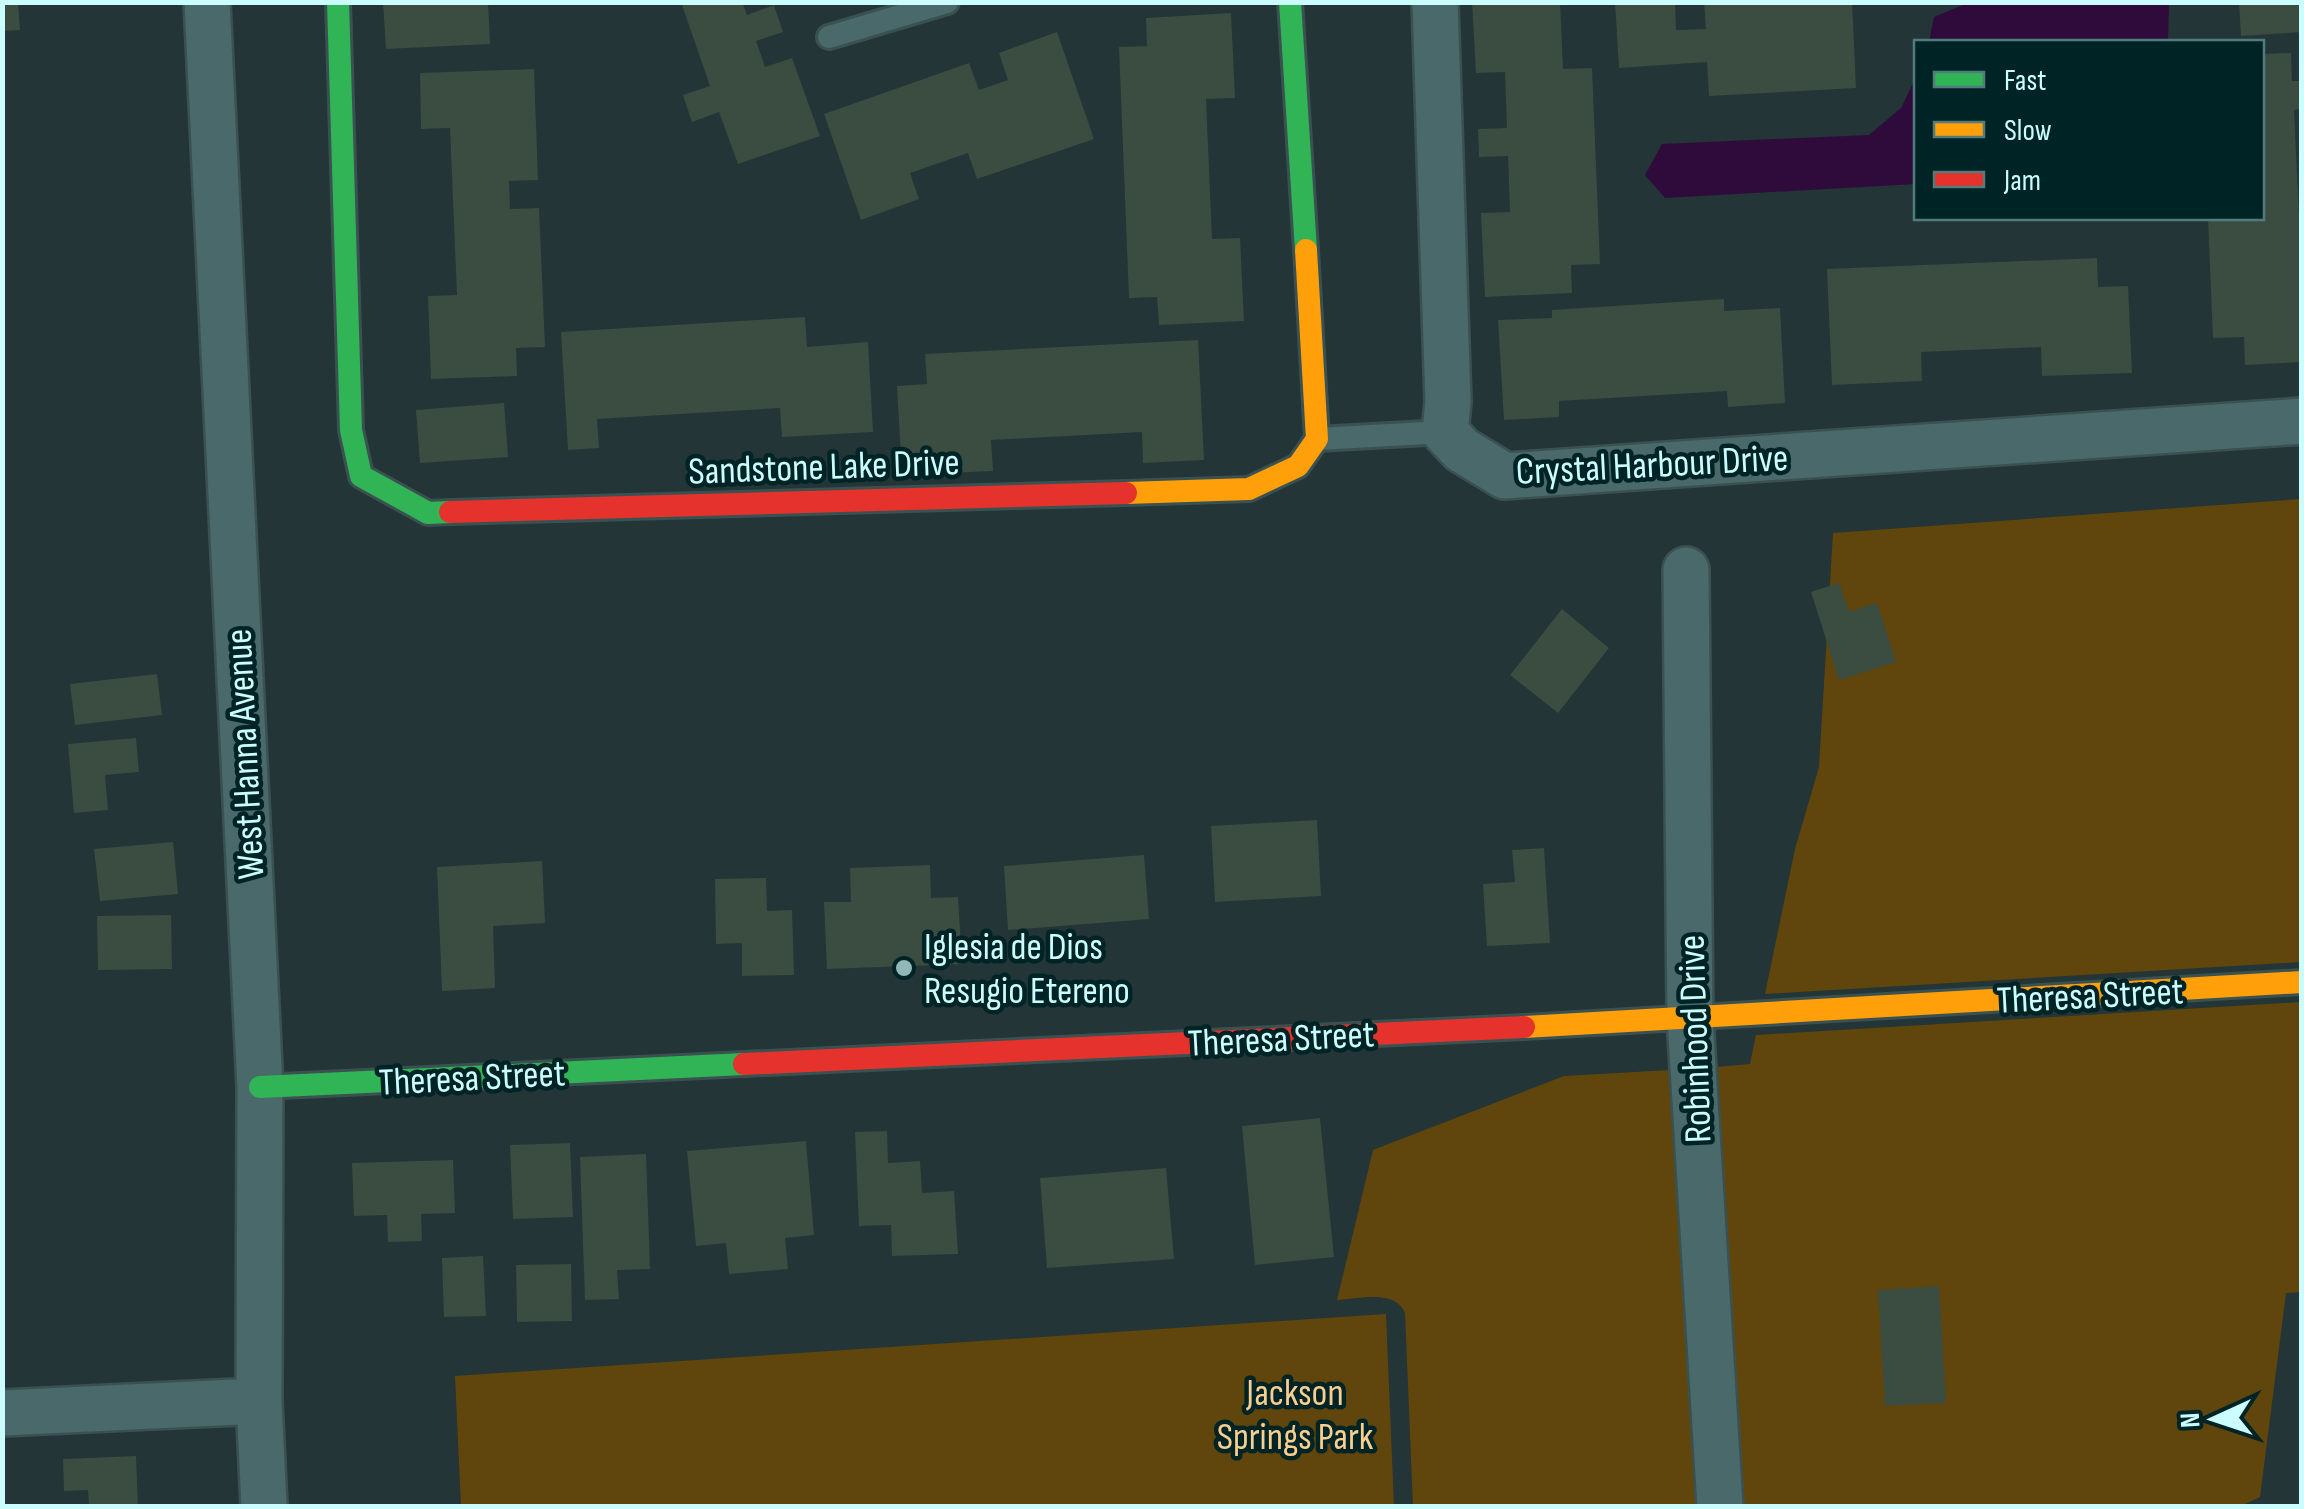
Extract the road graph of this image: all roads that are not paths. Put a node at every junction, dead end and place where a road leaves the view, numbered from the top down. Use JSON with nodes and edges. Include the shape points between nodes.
{"nodes":[{"id":1,"x":207,"y":2,"type":"edge"},
{"id":2,"x":338,"y":2,"type":"edge"},
{"id":3,"x":946,"y":2,"type":"edge"},
{"id":4,"x":1290,"y":2,"type":"edge"},
{"id":5,"x":1434,"y":2,"type":"edge"},
{"id":6,"x":828,"y":37,"type":"dead end"},
{"id":7,"x":2302,"y":422,"type":"edge"},
{"id":8,"x":1445,"y":432,"type":"junction"},
{"id":9,"x":1316,"y":439,"type":"junction"},
{"id":10,"x":1686,"y":570,"type":"dead end"},
{"id":11,"x":2302,"y":982,"type":"edge"},
{"id":12,"x":1690,"y":1019,"type":"junction"},
{"id":13,"x":260,"y":1087,"type":"junction"},
{"id":14,"x":259,"y":1402,"type":"junction"},
{"id":15,"x":2,"y":1413,"type":"edge"},
{"id":16,"x":264,"y":1506,"type":"edge"},
{"id":17,"x":1720,"y":1506,"type":"edge"}],
"edges":[{"from":1,"to":13,"type":"street","name":"West Hanna Avenue"},
{"from":2,"to":9,"type":"street","name":"Sandstone Lake Drive","via":[[351,430],[361,476],[428,513],[1250,489],[1298,466]]},
{"from":3,"to":6,"type":"lane"},
{"from":4,"to":9,"type":"street"},
{"from":5,"to":8,"type":"street"},
{"from":7,"to":8,"type":"street","name":"Crystal Harbour Drive","via":[[1505,476]]},
{"from":8,"to":9,"type":"lane"},
{"from":10,"to":12,"type":"street","name":"Robinhood Drive"},
{"from":11,"to":12,"type":"street","name":"Theresa Street"},
{"from":12,"to":13,"type":"street","name":"Theresa Street"},
{"from":12,"to":17,"type":"street","name":"Robinhood Drive"},
{"from":13,"to":14,"type":"street","name":"West Hanna Avenue"},
{"from":14,"to":15,"type":"street"},
{"from":14,"to":16,"type":"street","name":"West Hanna Avenue"}]}
